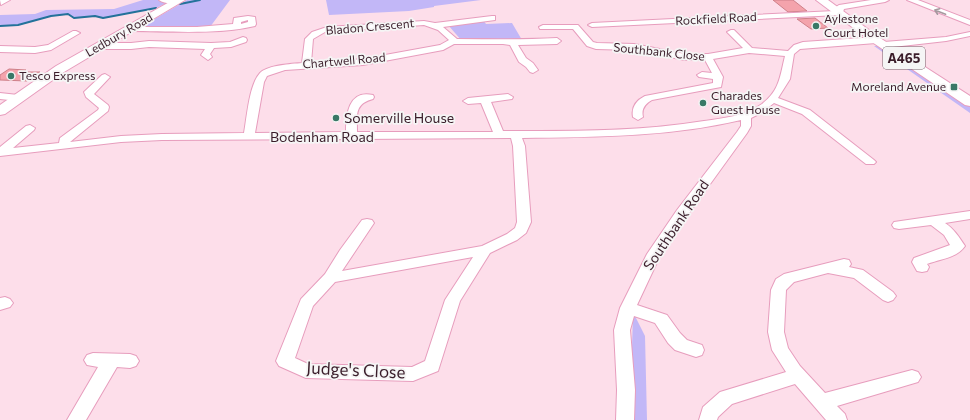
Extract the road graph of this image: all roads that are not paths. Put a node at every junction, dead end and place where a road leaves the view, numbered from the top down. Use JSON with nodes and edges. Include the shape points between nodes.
{"nodes":[{"id":1,"x":885,"y":0,"type":"edge"},
{"id":2,"x":911,"y":0,"type":"edge"},
{"id":3,"x":824,"y":2,"type":"edge"},
{"id":4,"x":171,"y":3,"type":"edge"},
{"id":5,"x":850,"y":5,"type":"junction"},
{"id":6,"x":839,"y":13,"type":"junction"},
{"id":7,"x":492,"y":18,"type":"dead end"},
{"id":8,"x":970,"y":23,"type":"edge"},
{"id":9,"x":437,"y":25,"type":"junction"},
{"id":10,"x":592,"y":25,"type":"dead end"},
{"id":11,"x":237,"y":26,"type":"dead end"},
{"id":12,"x":543,"y":27,"type":"dead end"},
{"id":13,"x":129,"y":29,"type":"junction"},
{"id":14,"x":731,"y":32,"type":"dead end"},
{"id":15,"x":76,"y":34,"type":"dead end"},
{"id":16,"x":970,"y":34,"type":"edge"},
{"id":17,"x":183,"y":39,"type":"dead end"},
{"id":18,"x":243,"y":40,"type":"dead end"},
{"id":19,"x":557,"y":41,"type":"dead end"},
{"id":20,"x":452,"y":42,"type":"junction"},
{"id":21,"x":513,"y":43,"type":"junction"},
{"id":22,"x":880,"y":43,"type":"junction"},
{"id":23,"x":98,"y":46,"type":"junction"},
{"id":24,"x":131,"y":46,"type":"junction"},
{"id":25,"x":174,"y":46,"type":"junction"},
{"id":26,"x":211,"y":46,"type":"junction"},
{"id":27,"x":0,"y":49,"type":"edge"},
{"id":28,"x":749,"y":50,"type":"junction"},
{"id":29,"x":123,"y":53,"type":"dead end"},
{"id":30,"x":790,"y":54,"type":"junction"},
{"id":31,"x":208,"y":57,"type":"dead end"},
{"id":32,"x":708,"y":57,"type":"junction"},
{"id":33,"x":306,"y":65,"type":"junction"},
{"id":34,"x":532,"y":70,"type":"dead end"},
{"id":35,"x":702,"y":75,"type":"dead end"},
{"id":36,"x":105,"y":77,"type":"dead end"},
{"id":37,"x":718,"y":77,"type":"junction"},
{"id":38,"x":0,"y":96,"type":"edge"},
{"id":39,"x":369,"y":97,"type":"dead end"},
{"id":40,"x":508,"y":97,"type":"dead end"},
{"id":41,"x":18,"y":98,"type":"junction"},
{"id":42,"x":772,"y":99,"type":"junction"},
{"id":43,"x":485,"y":100,"type":"junction"},
{"id":44,"x":468,"y":101,"type":"dead end"},
{"id":45,"x":970,"y":102,"type":"edge"},
{"id":46,"x":0,"y":111,"type":"edge"},
{"id":47,"x":638,"y":117,"type":"dead end"},
{"id":48,"x":746,"y":117,"type":"junction"},
{"id":49,"x":724,"y":121,"type":"junction"},
{"id":50,"x":30,"y":128,"type":"dead end"},
{"id":51,"x":742,"y":133,"type":"junction"},
{"id":52,"x":500,"y":134,"type":"junction"},
{"id":53,"x":516,"y":134,"type":"junction"},
{"id":54,"x":249,"y":137,"type":"junction"},
{"id":55,"x":352,"y":137,"type":"junction"},
{"id":56,"x":65,"y":146,"type":"junction"},
{"id":57,"x":0,"y":153,"type":"edge"},
{"id":58,"x":870,"y":162,"type":"dead end"},
{"id":59,"x":970,"y":215,"type":"edge"},
{"id":60,"x":933,"y":220,"type":"junction"},
{"id":61,"x":367,"y":223,"type":"dead end"},
{"id":62,"x":899,"y":225,"type":"dead end"},
{"id":63,"x":485,"y":250,"type":"junction"},
{"id":64,"x":836,"y":266,"type":"junction"},
{"id":65,"x":922,"y":267,"type":"dead end"},
{"id":66,"x":330,"y":278,"type":"junction"},
{"id":67,"x":839,"y":281,"type":"dead end"},
{"id":68,"x":888,"y":296,"type":"dead end"},
{"id":69,"x":628,"y":308,"type":"junction"},
{"id":70,"x":696,"y":350,"type":"dead end"},
{"id":71,"x":93,"y":360,"type":"dead end"},
{"id":72,"x":112,"y":360,"type":"junction"},
{"id":73,"x":130,"y":361,"type":"dead end"},
{"id":74,"x":798,"y":376,"type":"junction"},
{"id":75,"x":912,"y":377,"type":"dead end"},
{"id":76,"x":822,"y":402,"type":"junction"},
{"id":77,"x":76,"y":420,"type":"edge"},
{"id":78,"x":625,"y":420,"type":"edge"},
{"id":79,"x":708,"y":420,"type":"edge"},
{"id":80,"x":838,"y":420,"type":"edge"}],
"edges":[{"from":1,"to":5,"type":"street"},
{"from":8,"to":2,"type":"street","one_way":true},
{"from":3,"to":5,"type":"street"},
{"from":3,"to":6,"type":"highway","number":"A465"},
{"from":4,"to":13,"type":"highway","name":"Ledbury Road"},
{"from":5,"to":6,"type":"street","via":[[840,8]]},
{"from":6,"to":10,"type":"street","name":"Rockfield Road"},
{"from":6,"to":22,"type":"highway","number":"A465"},
{"from":7,"to":9,"type":"street","name":"Bladon Crescent"},
{"from":9,"to":20,"type":"street","via":[[451,37]]},
{"from":9,"to":33,"type":"street","name":"Bladon Crescent","via":[[411,23],[318,32],[309,39]]},
{"from":11,"to":13,"type":"street"},
{"from":12,"to":32,"type":"street","name":"Southbank Close","via":[[575,27],[588,46],[629,46],[685,57]]},
{"from":13,"to":23,"type":"highway","name":"Ledbury Road"},
{"from":14,"to":28,"type":"street"},
{"from":15,"to":27,"type":"street","via":[[51,47],[35,50]]},
{"from":16,"to":22,"type":"street","via":[[946,39]]},
{"from":17,"to":25,"type":"street"},
{"from":18,"to":26,"type":"street"},
{"from":19,"to":21,"type":"street","name":"Chartwell Road"},
{"from":20,"to":21,"type":"street","name":"Chartwell Road"},
{"from":20,"to":33,"type":"street","name":"Chartwell Road","via":[[443,47],[363,62]]},
{"from":21,"to":34,"type":"street","via":[[522,60],[530,65]]},
{"from":22,"to":30,"type":"street","via":[[803,45],[795,47]]},
{"from":22,"to":45,"type":"highway","number":"A465"},
{"from":23,"to":24,"type":"street"},
{"from":23,"to":41,"type":"highway","name":"Ledbury Road"},
{"from":24,"to":25,"type":"street"},
{"from":24,"to":29,"type":"street"},
{"from":25,"to":26,"type":"street"},
{"from":26,"to":31,"type":"street","via":[[205,55]]},
{"from":28,"to":30,"type":"street","name":"Southbank Close"},
{"from":28,"to":32,"type":"street","name":"Southbank Close"},
{"from":30,"to":42,"type":"street","via":[[786,78]]},
{"from":32,"to":37,"type":"street"},
{"from":33,"to":54,"type":"street","name":"Chartwell Road","via":[[277,69],[264,74]]},
{"from":35,"to":37,"type":"street","name":"Southbank Close"},
{"from":36,"to":56,"type":"street","via":[[89,92],[89,95],[104,107],[103,111],[64,140]]},
{"from":37,"to":47,"type":"street","via":[[718,85],[645,99],[638,107]]},
{"from":38,"to":41,"type":"street"},
{"from":39,"to":55,"type":"street","via":[[354,104]]},
{"from":40,"to":43,"type":"street"},
{"from":41,"to":46,"type":"highway","name":"Ledbury Road"},
{"from":42,"to":48,"type":"street","via":[[762,109]]},
{"from":42,"to":58,"type":"street","via":[[806,112]]},
{"from":43,"to":44,"type":"street"},
{"from":43,"to":52,"type":"street"},
{"from":48,"to":49,"type":"street","name":"Bodenham Road"},
{"from":48,"to":51,"type":"street","name":"Southbank Road","via":[[746,126]]},
{"from":49,"to":51,"type":"street"},
{"from":49,"to":53,"type":"street","name":"Bodenham Road","via":[[644,132]]},
{"from":50,"to":57,"type":"street"},
{"from":51,"to":69,"type":"street","name":"Southbank Road","via":[[652,257]]},
{"from":52,"to":53,"type":"street","name":"Bodenham Road"},
{"from":52,"to":55,"type":"street","name":"Bodenham Road"},
{"from":53,"to":63,"type":"street","via":[[519,158],[512,162],[515,218],[524,222],[521,230],[512,237]]},
{"from":54,"to":55,"type":"street","name":"Bodenham Road"},
{"from":54,"to":56,"type":"street","name":"Bodenham Road","via":[[121,139]]},
{"from":56,"to":57,"type":"street","name":"Bodenham Road"},
{"from":59,"to":60,"type":"street"},
{"from":60,"to":62,"type":"street"},
{"from":60,"to":65,"type":"street","via":[[949,232],[958,246],[953,251],[919,262]]},
{"from":61,"to":66,"type":"street"},
{"from":63,"to":66,"type":"street"},
{"from":63,"to":66,"type":"street","name":"Judge's Close","via":[[453,300],[432,366],[413,374],[306,371],[285,361],[306,303]]},
{"from":64,"to":67,"type":"street"},
{"from":64,"to":68,"type":"street","via":[[858,274]]},
{"from":64,"to":74,"type":"street","via":[[789,278],[782,281],[778,288],[779,348]]},
{"from":69,"to":70,"type":"street","via":[[660,319],[681,345]]},
{"from":69,"to":78,"type":"street","name":"Southbank Road","via":[[622,330]]},
{"from":71,"to":72,"type":"street"},
{"from":72,"to":73,"type":"street"},
{"from":72,"to":77,"type":"street"},
{"from":74,"to":76,"type":"street"},
{"from":74,"to":79,"type":"street","via":[[726,398],[710,413]]},
{"from":75,"to":76,"type":"street"},
{"from":76,"to":80,"type":"street"}]}
